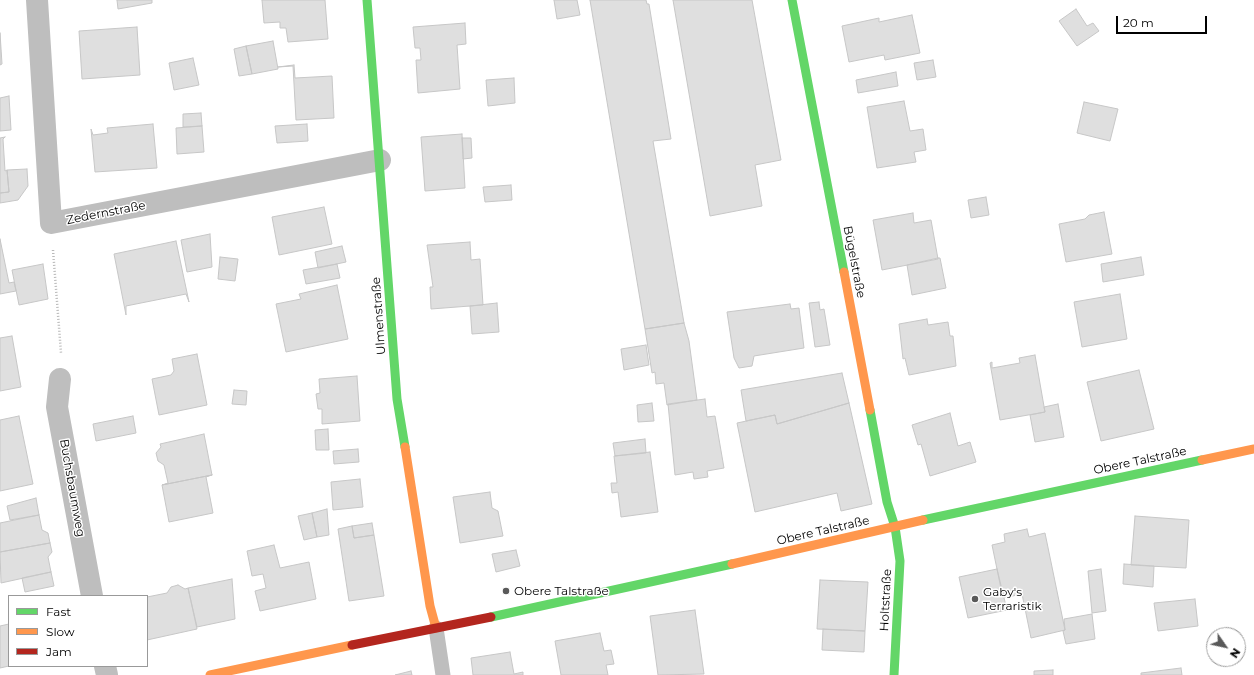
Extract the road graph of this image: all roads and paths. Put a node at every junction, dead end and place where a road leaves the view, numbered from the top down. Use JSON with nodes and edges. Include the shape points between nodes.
{"nodes":[{"id":1,"x":37,"y":0,"type":"edge"},
{"id":2,"x":367,"y":0,"type":"edge"},
{"id":3,"x":792,"y":0,"type":"edge"},
{"id":4,"x":380,"y":160,"type":"junction"},
{"id":5,"x":51,"y":223,"type":"junction"},
{"id":6,"x":60,"y":379,"type":"joint"},
{"id":7,"x":1254,"y":449,"type":"edge"},
{"id":8,"x":895,"y":527,"type":"junction"},
{"id":9,"x":92,"y":595,"type":"edge"},
{"id":10,"x":436,"y":628,"type":"junction"},
{"id":11,"x":266,"y":669,"type":"edge"},
{"id":12,"x":210,"y":675,"type":"edge"},
{"id":13,"x":443,"y":675,"type":"edge"},
{"id":14,"x":894,"y":675,"type":"edge"}],
"edges":[{"from":1,"to":5,"type":"street","name":"Zedernstraße"},
{"from":2,"to":4,"type":"street","name":"Ulmenstraße"},
{"from":3,"to":8,"type":"street","name":"Bügelstraße","via":[[887,502]]},
{"from":4,"to":5,"type":"street","name":"Zedernstraße"},
{"from":4,"to":10,"type":"street","name":"Ulmenstraße","via":[[397,398]]},
{"from":5,"to":6,"type":"path","via":[[61,354]]},
{"from":6,"to":9,"type":"street","name":"Buchsbaumweg","via":[[57,407]]},
{"from":7,"to":8,"type":"street","name":"Obere Talstraße"},
{"from":8,"to":10,"type":"street","name":"Obere Talstraße","via":[[557,604]]},
{"from":8,"to":14,"type":"street","name":"Holtstraße","via":[[900,561]]},
{"from":10,"to":11,"type":"street","name":"Obere Talstraße"},
{"from":10,"to":13,"type":"lane"},
{"from":11,"to":12,"type":"street","name":"Obere Talstraße"}]}
